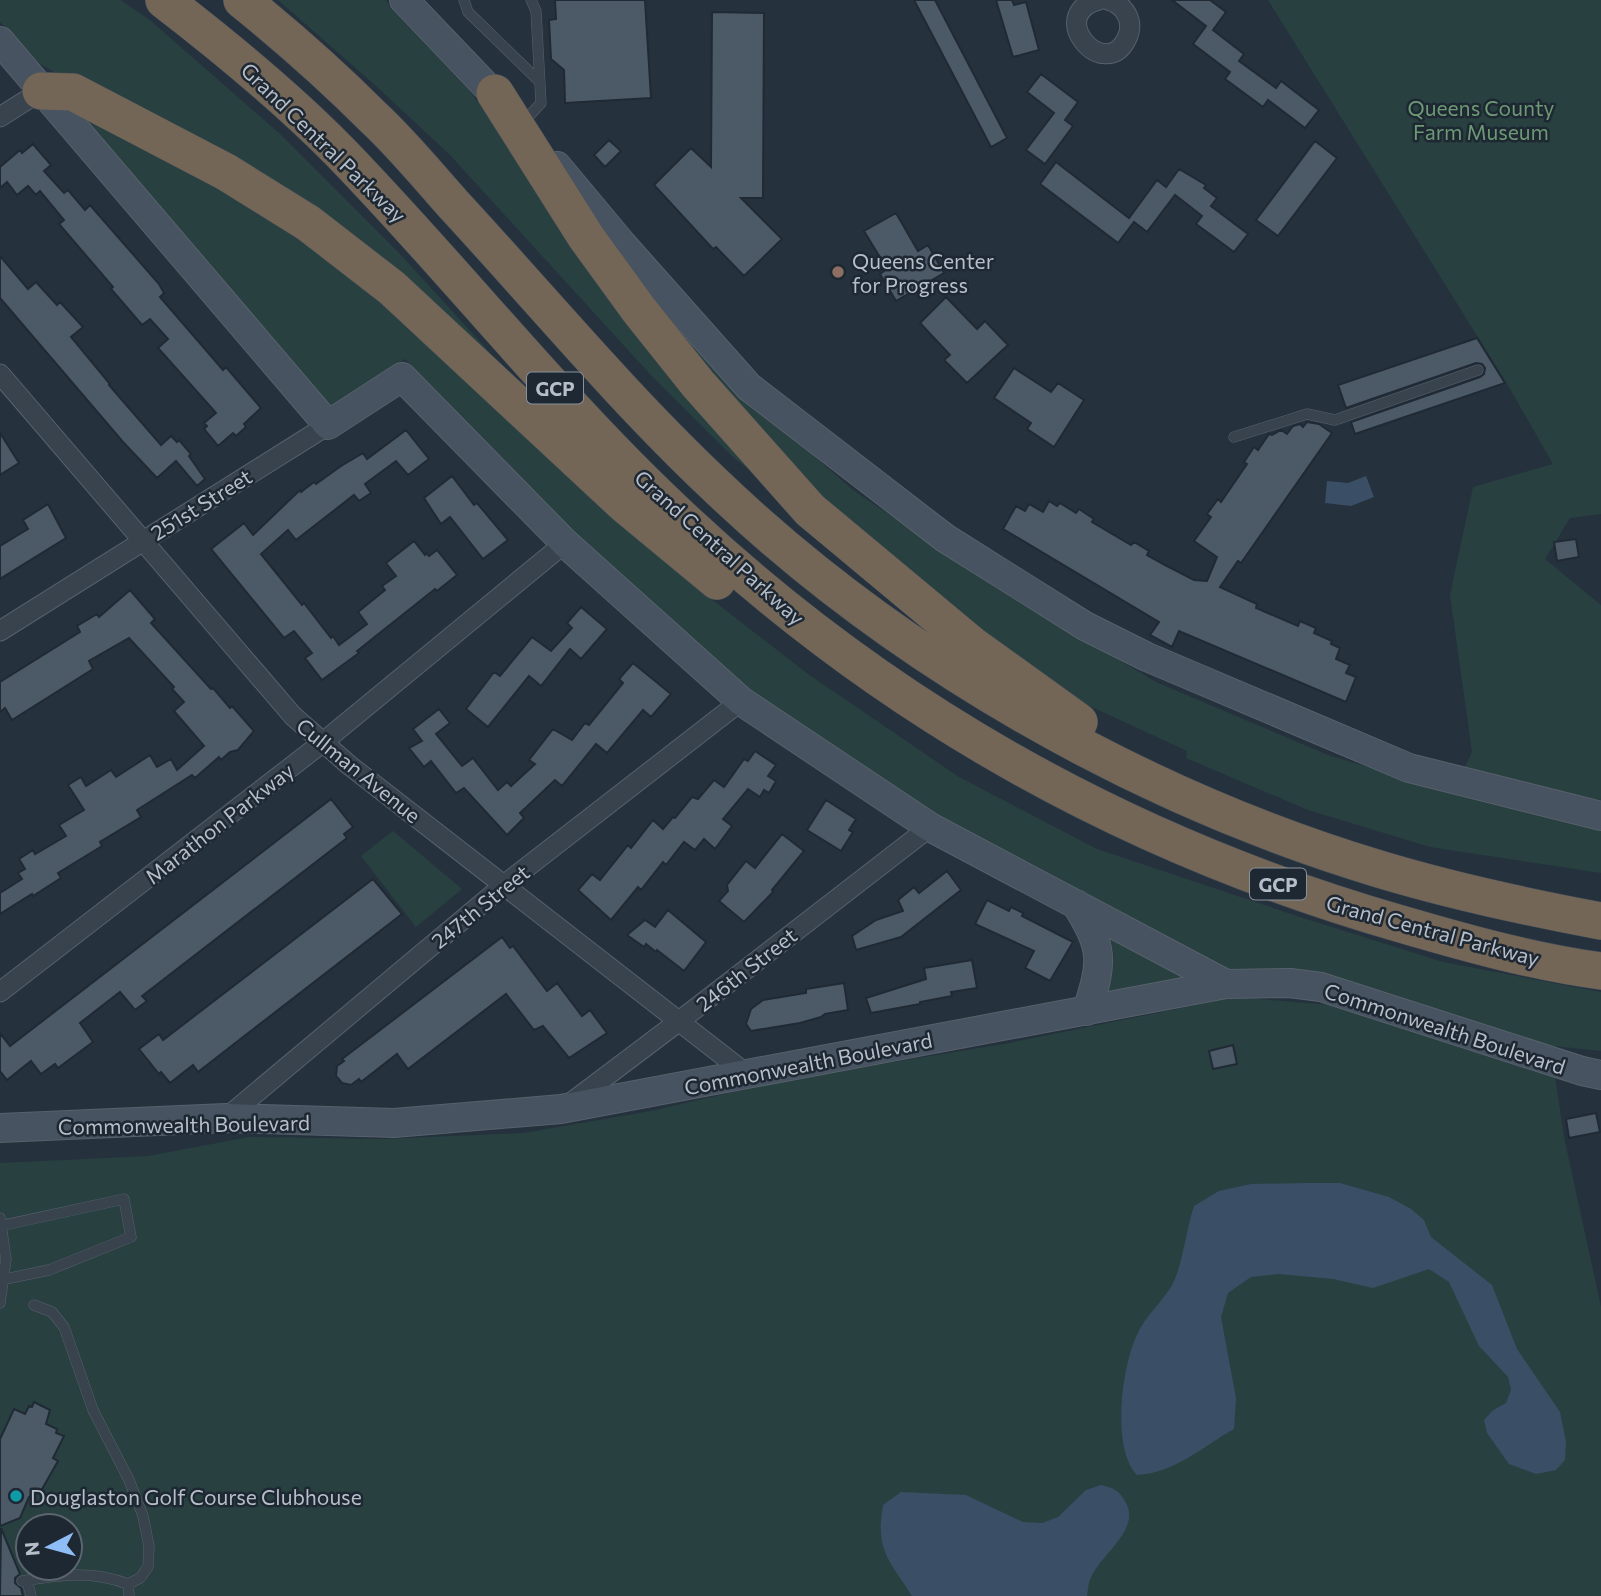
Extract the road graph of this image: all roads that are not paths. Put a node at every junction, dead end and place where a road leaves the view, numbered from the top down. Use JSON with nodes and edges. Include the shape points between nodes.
{"nodes":[{"id":1,"x":164,"y":0,"type":"edge"},
{"id":2,"x":242,"y":0,"type":"edge"},
{"id":3,"x":404,"y":0,"type":"edge"},
{"id":4,"x":464,"y":0,"type":"edge"},
{"id":5,"x":531,"y":0,"type":"edge"},
{"id":6,"x":0,"y":41,"type":"edge"},
{"id":7,"x":540,"y":82,"type":"junction"},
{"id":8,"x":41,"y":91,"type":"junction"},
{"id":9,"x":495,"y":93,"type":"junction"},
{"id":10,"x":0,"y":117,"type":"edge"},
{"id":11,"x":522,"y":125,"type":"junction"},
{"id":12,"x":1478,"y":370,"type":"dead end"},
{"id":13,"x":0,"y":374,"type":"edge"},
{"id":14,"x":328,"y":425,"type":"junction"},
{"id":15,"x":1234,"y":437,"type":"dead end"},
{"id":16,"x":144,"y":540,"type":"junction"},
{"id":17,"x":565,"y":543,"type":"junction"},
{"id":18,"x":0,"y":631,"type":"edge"},
{"id":19,"x":741,"y":701,"type":"junction"},
{"id":20,"x":976,"y":742,"type":"junction"},
{"id":21,"x":322,"y":743,"type":"junction"},
{"id":22,"x":1601,"y":816,"type":"edge"},
{"id":23,"x":1254,"y":826,"type":"junction"},
{"id":24,"x":930,"y":827,"type":"junction"},
{"id":25,"x":504,"y":885,"type":"junction"},
{"id":26,"x":1076,"y":904,"type":"junction"},
{"id":27,"x":1601,"y":921,"type":"edge"},
{"id":28,"x":1601,"y":971,"type":"edge"},
{"id":29,"x":1226,"y":984,"type":"junction"},
{"id":30,"x":0,"y":992,"type":"edge"},
{"id":31,"x":1087,"y":1010,"type":"junction"},
{"id":32,"x":678,"y":1023,"type":"junction"},
{"id":33,"x":748,"y":1074,"type":"junction"},
{"id":34,"x":1595,"y":1076,"type":"edge"},
{"id":35,"x":561,"y":1109,"type":"junction"},
{"id":36,"x":226,"y":1118,"type":"junction"},
{"id":37,"x":0,"y":1128,"type":"edge"},
{"id":38,"x":0,"y":1223,"type":"edge"},
{"id":39,"x":2,"y":1279,"type":"edge"},
{"id":40,"x":0,"y":1303,"type":"edge"},
{"id":41,"x":34,"y":1305,"type":"dead end"},
{"id":42,"x":128,"y":1584,"type":"junction"},
{"id":43,"x":32,"y":1596,"type":"edge"},
{"id":44,"x":129,"y":1596,"type":"edge"}],
"edges":[{"from":1,"to":20,"type":"highway","name":"Grand Central Parkway","number":"GCP","via":[[240,59],[336,148],[581,417],[672,509],[776,602],[867,672]]},
{"from":2,"to":23,"type":"highway","name":"Grand Central Parkway","number":"GCP","via":[[377,120],[712,483],[809,568],[912,645],[1020,713]]},
{"from":3,"to":9,"type":"street"},
{"from":4,"to":7,"type":"lane","via":[[468,12]]},
{"from":5,"to":7,"type":"lane","via":[[536,11]]},
{"from":6,"to":8,"type":"street"},
{"from":7,"to":11,"type":"lane","via":[[541,103]]},
{"from":8,"to":10,"type":"street"},
{"from":8,"to":14,"type":"street"},
{"from":8,"to":20,"type":"highway","via":[[73,92],[226,172],[309,223],[393,288],[624,504],[706,573],[792,638]]},
{"from":9,"to":11,"type":"street"},
{"from":9,"to":23,"type":"highway","via":[[586,237],[639,310],[810,510],[972,645],[1055,706],[1140,762]]},
{"from":11,"to":22,"type":"street","via":[[749,387],[945,538],[1085,626],[1289,719],[1409,768]]},
{"from":12,"to":15,"type":"lane","via":[[1335,420],[1307,414]]},
{"from":13,"to":16,"type":"street","name":"Cullman Avenue"},
{"from":14,"to":16,"type":"street","name":"251st Street"},
{"from":14,"to":17,"type":"street","name":"251st Street","via":[[402,377]]},
{"from":16,"to":18,"type":"street","name":"251st Street"},
{"from":16,"to":21,"type":"street","name":"Cullman Avenue","via":[[293,716]]},
{"from":17,"to":19,"type":"street"},
{"from":17,"to":21,"type":"street","name":"Marathon Parkway"},
{"from":19,"to":24,"type":"street"},
{"from":19,"to":25,"type":"street","name":"247th Street"},
{"from":20,"to":28,"type":"highway","name":"Grand Central Parkway","number":"GCP","via":[[1092,805],[1208,859],[1330,904],[1457,940]]},
{"from":21,"to":25,"type":"street","name":"Cullman Avenue"},
{"from":21,"to":30,"type":"street","name":"Marathon Parkway"},
{"from":23,"to":27,"type":"highway","name":"Grand Central Parkway","number":"GCP","via":[[1378,869],[1478,896]]},
{"from":24,"to":26,"type":"street"},
{"from":24,"to":32,"type":"street","name":"246th Street"},
{"from":25,"to":32,"type":"street","name":"Cullman Avenue"},
{"from":25,"to":36,"type":"street","name":"247th Street"},
{"from":26,"to":29,"type":"street"},
{"from":26,"to":31,"type":"street","via":[[1092,930],[1100,956]]},
{"from":29,"to":31,"type":"street","name":"Commonwealth Boulevard"},
{"from":29,"to":34,"type":"street","name":"Commonwealth Boulevard","via":[[1321,987]]},
{"from":31,"to":33,"type":"street","name":"Commonwealth Boulevard"},
{"from":32,"to":33,"type":"street","name":"Cullman Avenue"},
{"from":32,"to":35,"type":"street","name":"246th Street"},
{"from":33,"to":35,"type":"street","name":"Commonwealth Boulevard"},
{"from":35,"to":36,"type":"street","name":"Commonwealth Boulevard","via":[[394,1123]]},
{"from":36,"to":37,"type":"street","name":"Commonwealth Boulevard"},
{"from":38,"to":39,"type":"lane","via":[[6,1259]]},
{"from":38,"to":39,"type":"lane","via":[[124,1199],[131,1237],[49,1270]]},
{"from":39,"to":40,"type":"lane"},
{"from":41,"to":42,"type":"lane","via":[[52,1312],[64,1327],[93,1410],[143,1516],[148,1567]]},
{"from":42,"to":43,"type":"lane","via":[[71,1573],[25,1581]]},
{"from":42,"to":44,"type":"lane"}]}
